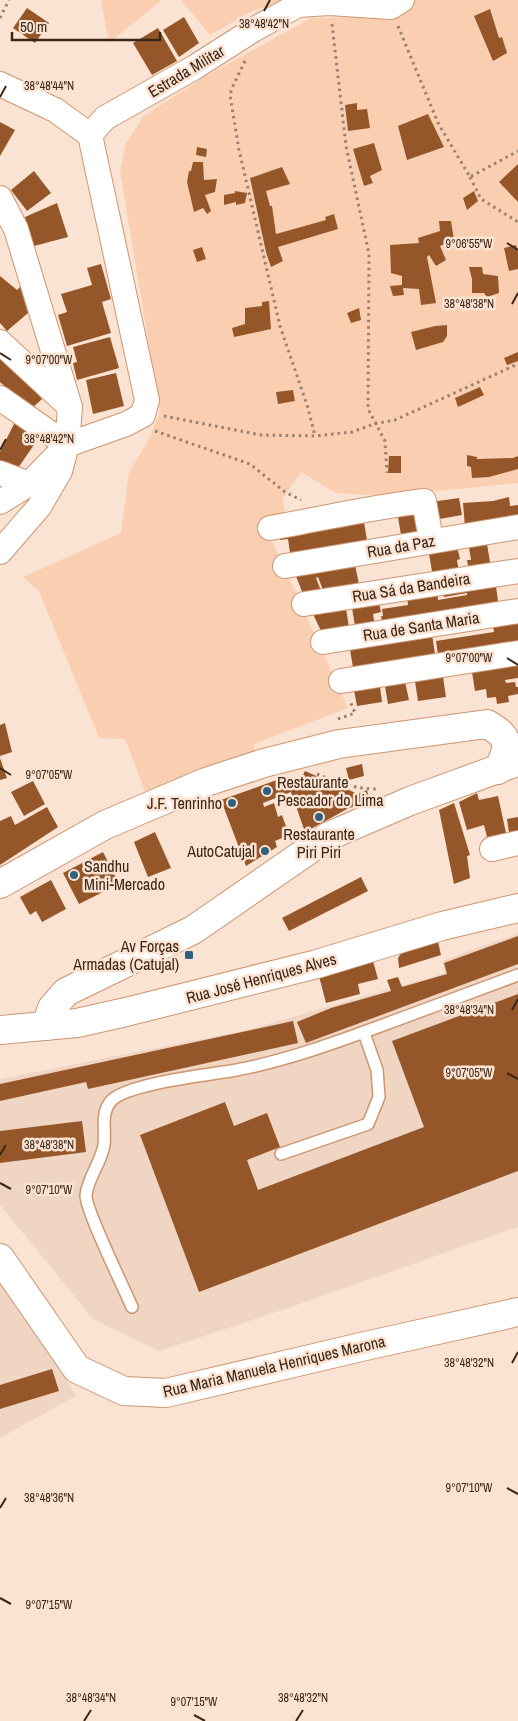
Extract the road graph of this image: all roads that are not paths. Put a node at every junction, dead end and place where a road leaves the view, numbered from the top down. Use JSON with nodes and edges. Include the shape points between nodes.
{"nodes":[{"id":1,"x":396,"y":3,"type":"edge"},
{"id":2,"x":0,"y":84,"type":"edge"},
{"id":3,"x":90,"y":136,"type":"junction"},
{"id":4,"x":0,"y":198,"type":"edge"},
{"id":5,"x":0,"y":342,"type":"edge"},
{"id":6,"x":0,"y":398,"type":"edge"},
{"id":7,"x":70,"y":408,"type":"junction"},
{"id":8,"x":67,"y":445,"type":"junction"},
{"id":9,"x":0,"y":473,"type":"edge"},
{"id":10,"x":29,"y":484,"type":"junction"},
{"id":11,"x":0,"y":502,"type":"edge"},
{"id":12,"x":518,"y":527,"type":"edge"},
{"id":13,"x":270,"y":528,"type":"dead end"},
{"id":14,"x":431,"y":540,"type":"junction"},
{"id":15,"x":0,"y":552,"type":"edge"},
{"id":16,"x":285,"y":566,"type":"dead end"},
{"id":17,"x":518,"y":571,"type":"edge"},
{"id":18,"x":304,"y":604,"type":"dead end"},
{"id":19,"x":518,"y":611,"type":"edge"},
{"id":20,"x":323,"y":642,"type":"dead end"},
{"id":21,"x":518,"y":653,"type":"edge"},
{"id":22,"x":341,"y":682,"type":"dead end"},
{"id":23,"x":518,"y":720,"type":"edge"},
{"id":24,"x":486,"y":724,"type":"junction"},
{"id":25,"x":508,"y":765,"type":"edge"},
{"id":26,"x":518,"y":843,"type":"edge"},
{"id":27,"x":492,"y":849,"type":"dead end"},
{"id":28,"x":0,"y":884,"type":"edge"},
{"id":29,"x":518,"y":908,"type":"edge"},
{"id":30,"x":518,"y":975,"type":"edge"},
{"id":31,"x":46,"y":1026,"type":"junction"},
{"id":32,"x":0,"y":1030,"type":"edge"},
{"id":33,"x":364,"y":1033,"type":"junction"},
{"id":34,"x":281,"y":1154,"type":"dead end"},
{"id":35,"x":0,"y":1258,"type":"edge"},
{"id":36,"x":132,"y":1306,"type":"dead end"},
{"id":37,"x":518,"y":1312,"type":"edge"}],
"edges":[{"from":1,"to":3,"type":"street","name":"Estrada Militar","via":[[298,5],[104,118]]},
{"from":2,"to":3,"type":"street","via":[[56,110]]},
{"from":3,"to":8,"type":"street","via":[[147,400],[143,415]]},
{"from":4,"to":7,"type":"street","via":[[16,229]]},
{"from":5,"to":7,"type":"street"},
{"from":6,"to":8,"type":"street"},
{"from":7,"to":8,"type":"street"},
{"from":8,"to":10,"type":"street"},
{"from":8,"to":15,"type":"street","via":[[60,471],[39,507]]},
{"from":9,"to":10,"type":"street"},
{"from":10,"to":11,"type":"street"},
{"from":12,"to":14,"type":"street","name":"Rua da Paz"},
{"from":13,"to":14,"type":"street","via":[[424,501]]},
{"from":14,"to":16,"type":"street","name":"Rua da Paz"},
{"from":17,"to":18,"type":"street","name":"Rua Sá da Bandeira"},
{"from":19,"to":20,"type":"street","name":"Rua de Santa Maria"},
{"from":21,"to":22,"type":"street"},
{"from":23,"to":24,"type":"street"},
{"from":24,"to":25,"type":"street","via":[[506,740]]},
{"from":24,"to":28,"type":"street","via":[[339,744],[206,782],[105,825]]},
{"from":25,"to":31,"type":"street","via":[[410,801],[329,836],[193,930],[66,992],[52,1008]]},
{"from":26,"to":27,"type":"street"},
{"from":29,"to":31,"type":"street","name":"Rua José Henriques Alves","via":[[136,1010]]},
{"from":30,"to":33,"type":"lane"},
{"from":31,"to":32,"type":"street","name":"Rua José Henriques Alves"},
{"from":33,"to":34,"type":"lane","via":[[376,1070],[378,1097],[368,1124]]},
{"from":33,"to":36,"type":"lane","via":[[285,1059],[150,1085],[111,1100],[104,1113],[104,1146],[90,1178],[86,1197]]},
{"from":35,"to":37,"type":"street","name":"Rua Maria Manuela Henriques Marona","via":[[77,1369],[124,1391],[166,1393]]}]}
